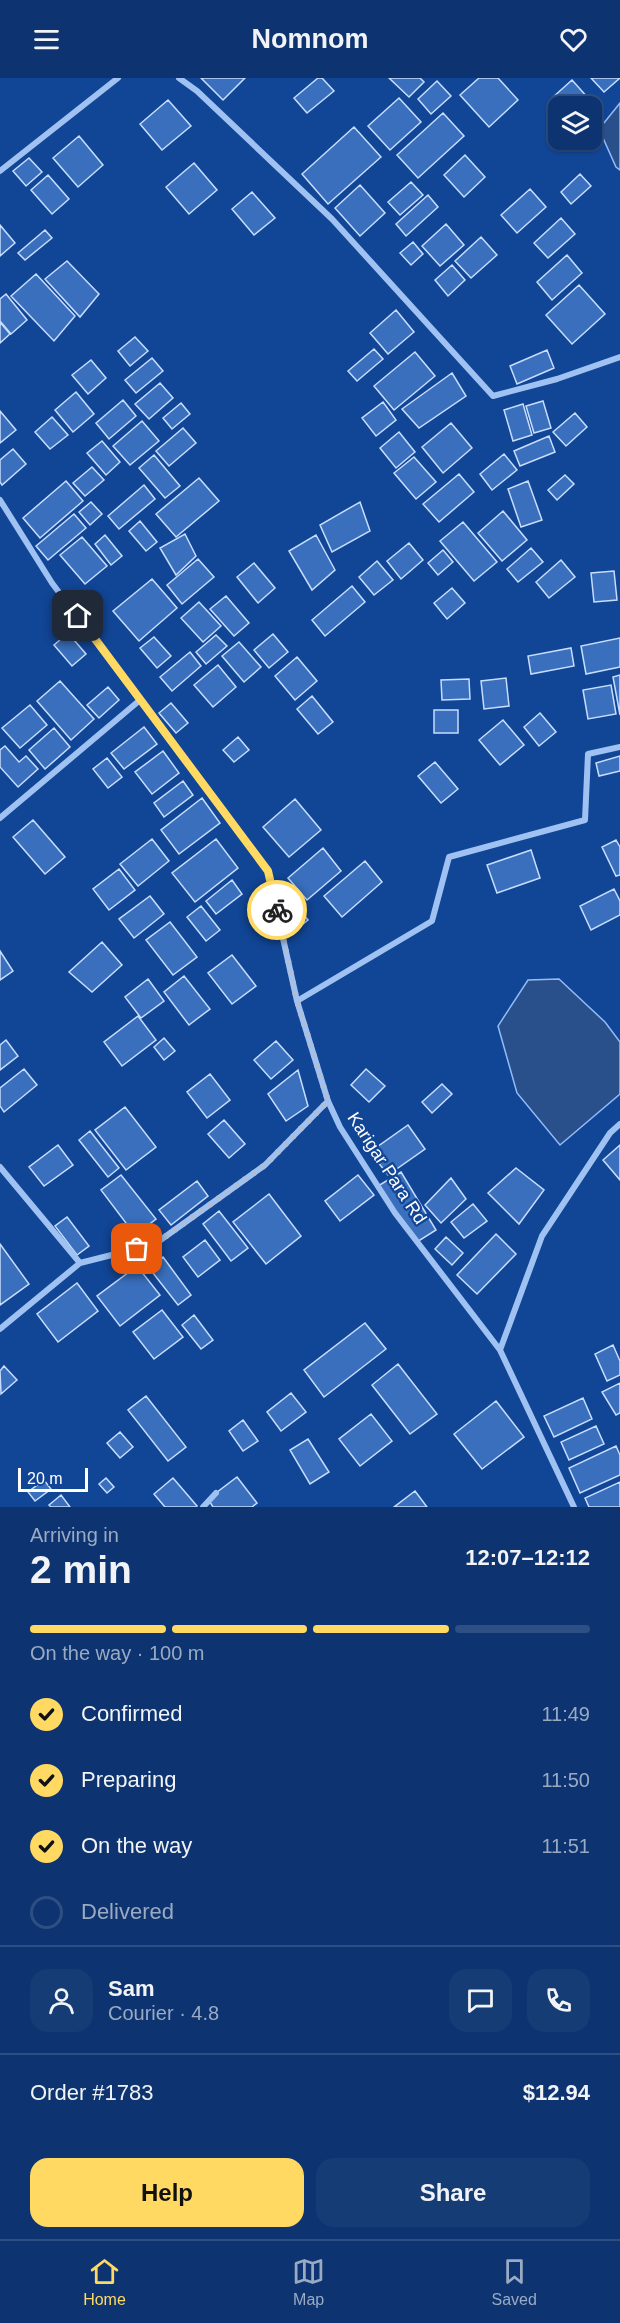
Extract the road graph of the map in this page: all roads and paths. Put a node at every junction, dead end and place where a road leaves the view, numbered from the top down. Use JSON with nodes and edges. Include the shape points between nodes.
{"nodes":[{"id":1,"x":118,"y":78,"type":"edge"},
{"id":2,"x":179,"y":78,"type":"edge"},
{"id":3,"x":0,"y":171,"type":"edge"},
{"id":4,"x":620,"y":357,"type":"edge"},
{"id":5,"x":0,"y":500,"type":"edge"},
{"id":6,"x":140,"y":700,"type":"junction"},
{"id":7,"x":620,"y":747,"type":"edge"},
{"id":8,"x":0,"y":818,"type":"edge"},
{"id":9,"x":297,"y":1001,"type":"junction"},
{"id":10,"x":328,"y":1101,"type":"junction"},
{"id":11,"x":620,"y":1124,"type":"edge"},
{"id":12,"x":0,"y":1167,"type":"edge"},
{"id":13,"x":80,"y":1263,"type":"junction"},
{"id":14,"x":0,"y":1329,"type":"edge"},
{"id":15,"x":500,"y":1350,"type":"junction"},
{"id":16,"x":216,"y":1493,"type":"dead end"},
{"id":17,"x":202,"y":1507,"type":"edge"},
{"id":18,"x":574,"y":1507,"type":"edge"}],
"edges":[{"from":1,"to":3,"type":"street"},
{"from":2,"to":4,"type":"street","via":[[332,219],[493,396]]},
{"from":5,"to":6,"type":"street","name":"Karigar Para Rd","via":[[52,583]]},
{"from":6,"to":8,"type":"street"},
{"from":6,"to":9,"type":"street","name":"Karigar Para Rd","via":[[268,871]]},
{"from":7,"to":9,"type":"street","via":[[588,754],[585,820],[449,857],[432,921]]},
{"from":9,"to":10,"type":"street","name":"Karigar Para Rd"},
{"from":10,"to":13,"type":"street","via":[[265,1165],[155,1244]]},
{"from":10,"to":15,"type":"street","name":"Karigar Para Rd","via":[[340,1127],[395,1213]]},
{"from":11,"to":15,"type":"street","via":[[610,1133],[542,1236]]},
{"from":12,"to":13,"type":"street"},
{"from":13,"to":14,"type":"street"},
{"from":15,"to":18,"type":"street","name":"Karigar Para Rd"},
{"from":16,"to":17,"type":"street"}]}
